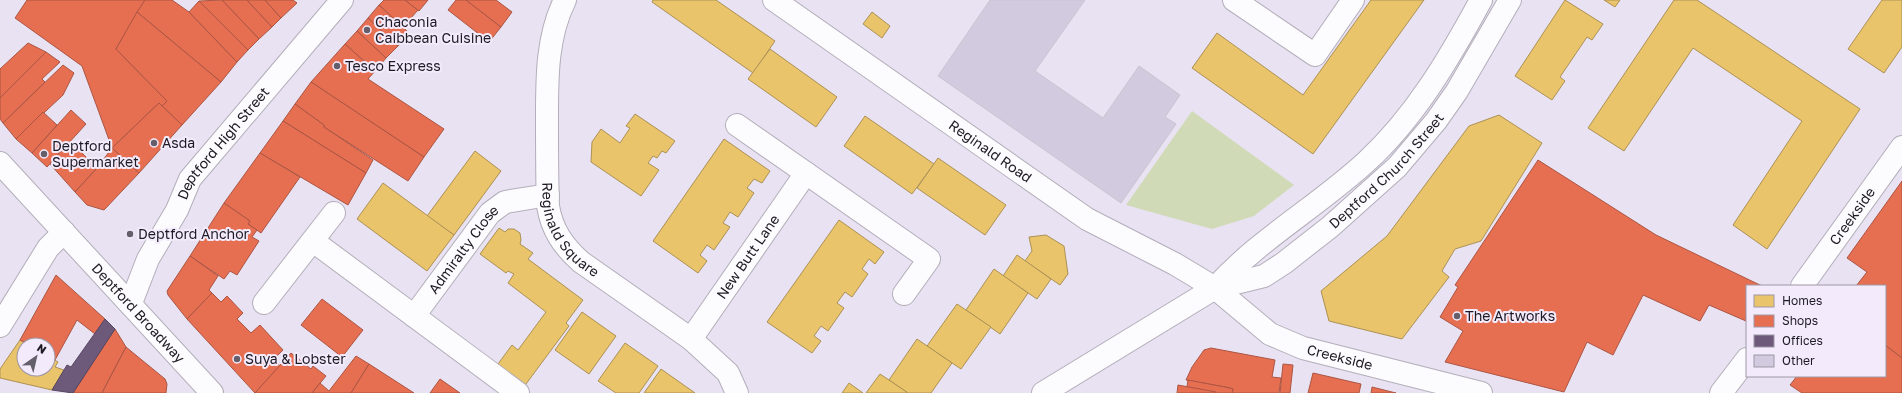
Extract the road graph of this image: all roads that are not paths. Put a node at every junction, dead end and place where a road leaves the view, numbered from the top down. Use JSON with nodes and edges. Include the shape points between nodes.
{"nodes":[{"id":1,"x":342,"y":0,"type":"edge"},
{"id":2,"x":565,"y":0,"type":"edge"},
{"id":3,"x":774,"y":0,"type":"edge"},
{"id":4,"x":1234,"y":0,"type":"edge"},
{"id":5,"x":1353,"y":0,"type":"edge"},
{"id":6,"x":1481,"y":0,"type":"edge"},
{"id":7,"x":1510,"y":0,"type":"edge"},
{"id":8,"x":737,"y":125,"type":"dead end"},
{"id":9,"x":1902,"y":147,"type":"edge"},
{"id":10,"x":0,"y":162,"type":"edge"},
{"id":11,"x":806,"y":173,"type":"junction"},
{"id":12,"x":548,"y":195,"type":"junction"},
{"id":13,"x":334,"y":213,"type":"dead end"},
{"id":14,"x":64,"y":232,"type":"junction"},
{"id":15,"x":313,"y":241,"type":"junction"},
{"id":16,"x":1803,"y":285,"type":"edge"},
{"id":17,"x":1214,"y":288,"type":"junction"},
{"id":18,"x":904,"y":294,"type":"dead end"},
{"id":19,"x":131,"y":303,"type":"junction"},
{"id":20,"x":264,"y":303,"type":"dead end"},
{"id":21,"x":414,"y":316,"type":"junction"},
{"id":22,"x":0,"y":326,"type":"edge"},
{"id":23,"x":690,"y":340,"type":"junction"},
{"id":24,"x":1746,"y":360,"type":"edge"},
{"id":25,"x":212,"y":393,"type":"edge"},
{"id":26,"x":518,"y":393,"type":"edge"},
{"id":27,"x":736,"y":393,"type":"edge"},
{"id":28,"x":1043,"y":393,"type":"edge"},
{"id":29,"x":1481,"y":393,"type":"edge"},
{"id":30,"x":1721,"y":393,"type":"edge"}],
"edges":[{"from":1,"to":19,"type":"main road","name":"Deptford High Street","via":[[190,179],[177,210],[148,259]]},
{"from":2,"to":12,"type":"main road","name":"Reginald Square","via":[[554,30],[549,58]]},
{"from":3,"to":17,"type":"main road","name":"Reginald Road","via":[[1087,219],[1175,264]]},
{"from":4,"to":5,"type":"main road","via":[[1316,55]]},
{"from":6,"to":17,"type":"main road","name":"Deptford Church Street","via":[[1435,80],[1395,134],[1330,192],[1259,245]]},
{"from":7,"to":17,"type":"main road","name":"Deptford Church Street","via":[[1457,91],[1436,121],[1397,167],[1330,227],[1284,263],[1264,276]]},
{"from":8,"to":11,"type":"main road"},
{"from":9,"to":16,"type":"main road","name":"Creekside"},
{"from":10,"to":14,"type":"main road","name":"Deptford Broadway"},
{"from":11,"to":18,"type":"main road","via":[[929,259]]},
{"from":11,"to":23,"type":"main road","name":"New Butt Lane"},
{"from":12,"to":21,"type":"main road","name":"Admiralty Close","via":[[505,202],[490,213]]},
{"from":12,"to":23,"type":"main road","name":"Reginald Square","via":[[550,219],[568,251]]},
{"from":13,"to":15,"type":"main road"},
{"from":14,"to":19,"type":"main road","name":"Deptford Broadway"},
{"from":14,"to":22,"type":"main road","via":[[48,248]]},
{"from":15,"to":20,"type":"main road"},
{"from":15,"to":21,"type":"main road"},
{"from":17,"to":28,"type":"main road","name":"Deptford Church Street"},
{"from":17,"to":29,"type":"main road","name":"Creekside","via":[[1270,334],[1303,348]]},
{"from":19,"to":25,"type":"main road","name":"Deptford Broadway"},
{"from":21,"to":26,"type":"main road"},
{"from":23,"to":27,"type":"main road","name":"Reginald Square","via":[[728,374]]},
{"from":24,"to":30,"type":"main road"}]}
